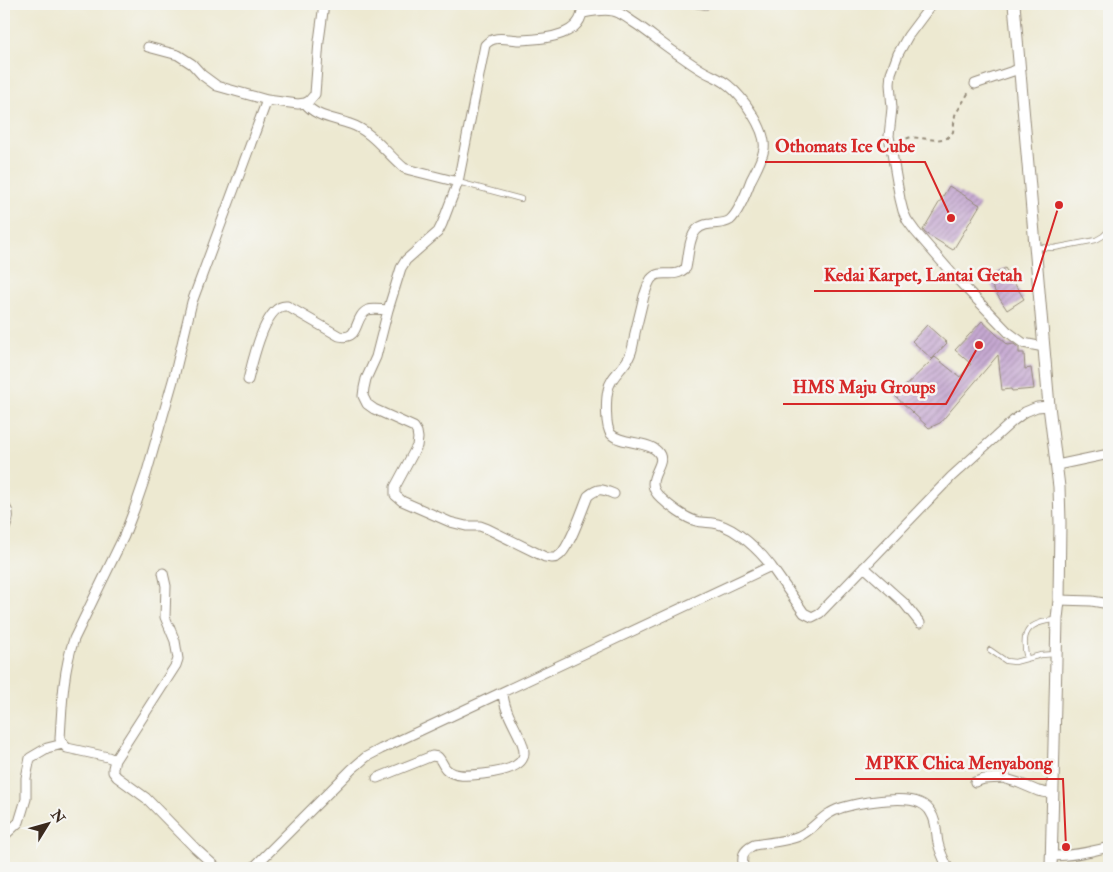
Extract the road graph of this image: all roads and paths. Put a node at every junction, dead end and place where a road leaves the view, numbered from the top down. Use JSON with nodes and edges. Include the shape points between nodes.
{"nodes":[{"id":1,"x":324,"y":4,"type":"edge"},
{"id":2,"x":689,"y":4,"type":"edge"},
{"id":3,"x":709,"y":4,"type":"edge"},
{"id":4,"x":932,"y":4,"type":"edge"},
{"id":5,"x":1014,"y":4,"type":"edge"},
{"id":6,"x":618,"y":7,"type":"edge"},
{"id":7,"x":583,"y":8,"type":"edge"},
{"id":8,"x":148,"y":47,"type":"dead end"},
{"id":9,"x":1019,"y":69,"type":"junction"},
{"id":10,"x":975,"y":84,"type":"joint"},
{"id":11,"x":267,"y":100,"type":"junction"},
{"id":12,"x":305,"y":103,"type":"junction"},
{"id":13,"x":890,"y":144,"type":"junction"},
{"id":14,"x":458,"y":182,"type":"junction"},
{"id":15,"x":521,"y":199,"type":"dead end"},
{"id":16,"x":1109,"y":230,"type":"edge"},
{"id":17,"x":1035,"y":247,"type":"junction"},
{"id":18,"x":388,"y":310,"type":"junction"},
{"id":19,"x":1044,"y":347,"type":"junction"},
{"id":20,"x":248,"y":380,"type":"dead end"},
{"id":21,"x":1049,"y":406,"type":"junction"},
{"id":22,"x":1109,"y":454,"type":"edge"},
{"id":23,"x":1057,"y":465,"type":"junction"},
{"id":24,"x":614,"y":494,"type":"dead end"},
{"id":25,"x":4,"y":506,"type":"edge"},
{"id":26,"x":4,"y":532,"type":"edge"},
{"id":27,"x":771,"y":566,"type":"junction"},
{"id":28,"x":864,"y":567,"type":"junction"},
{"id":29,"x":163,"y":573,"type":"dead end"},
{"id":30,"x":1059,"y":600,"type":"junction"},
{"id":31,"x":1109,"y":604,"type":"edge"},
{"id":32,"x":1057,"y":620,"type":"junction"},
{"id":33,"x":920,"y":623,"type":"dead end"},
{"id":34,"x":990,"y":650,"type":"dead end"},
{"id":35,"x":1057,"y":654,"type":"junction"},
{"id":36,"x":1027,"y":659,"type":"junction"},
{"id":37,"x":503,"y":692,"type":"junction"},
{"id":38,"x":63,"y":744,"type":"junction"},
{"id":39,"x":115,"y":760,"type":"junction"},
{"id":40,"x":377,"y":778,"type":"dead end"},
{"id":41,"x":975,"y":782,"type":"dead end"},
{"id":42,"x":1053,"y":794,"type":"junction"},
{"id":43,"x":4,"y":836,"type":"edge"},
{"id":44,"x":1109,"y":847,"type":"edge"},
{"id":45,"x":1051,"y":862,"type":"edge"},
{"id":46,"x":218,"y":868,"type":"edge"},
{"id":47,"x":253,"y":868,"type":"edge"},
{"id":48,"x":743,"y":868,"type":"edge"},
{"id":49,"x":948,"y":868,"type":"edge"}],
"edges":[{"from":1,"to":12,"type":"street","via":[[315,94]]},
{"from":2,"to":3,"type":"lane","via":[[706,7]]},
{"from":4,"to":13,"type":"street","via":[[908,36],[891,74]]},
{"from":5,"to":9,"type":"street"},
{"from":6,"to":7,"type":"street"},
{"from":6,"to":27,"type":"street","via":[[678,54],[733,89],[758,125],[764,137],[764,147],[750,183],[730,220],[700,227],[690,241],[686,268],[679,273],[661,273],[650,280],[631,354],[609,384],[607,427],[612,435],[658,451],[660,465],[652,482],[660,498],[694,520],[728,528],[750,544]]},
{"from":7,"to":14,"type":"street","via":[[576,26],[567,32],[521,40],[497,38],[485,46]]},
{"from":8,"to":11,"type":"street","via":[[178,55],[217,86]]},
{"from":9,"to":10,"type":"street"},
{"from":9,"to":17,"type":"street"},
{"from":10,"to":13,"type":"path","via":[[955,116],[953,132],[947,138],[911,137]]},
{"from":11,"to":12,"type":"street"},
{"from":11,"to":38,"type":"street","via":[[192,302],[174,377],[134,510],[69,654],[63,689],[60,739]]},
{"from":12,"to":14,"type":"street","via":[[314,112],[360,129],[404,168]]},
{"from":13,"to":19,"type":"street","via":[[903,211],[915,231],[1008,332],[1023,343]]},
{"from":14,"to":15,"type":"lane"},
{"from":14,"to":18,"type":"street","via":[[438,232],[401,268]]},
{"from":16,"to":17,"type":"lane","via":[[1096,240],[1054,248]]},
{"from":17,"to":19,"type":"street"},
{"from":18,"to":20,"type":"street","via":[[365,312],[353,334],[344,338],[283,306],[262,331]]},
{"from":18,"to":24,"type":"street","via":[[363,396],[374,409],[414,427],[417,432],[417,446],[395,487],[398,498],[450,522],[480,526],[553,558],[567,547],[588,496],[595,490]]},
{"from":19,"to":21,"type":"street"},
{"from":21,"to":23,"type":"street"},
{"from":21,"to":28,"type":"street","via":[[1025,412],[1013,421],[951,478]]},
{"from":22,"to":23,"type":"street"},
{"from":23,"to":30,"type":"street"},
{"from":25,"to":26,"type":"street","via":[[9,514]]},
{"from":27,"to":28,"type":"street","via":[[804,613],[812,617],[820,613]]},
{"from":27,"to":37,"type":"street"},
{"from":28,"to":33,"type":"street","via":[[904,603]]},
{"from":29,"to":39,"type":"street","via":[[165,617],[178,659]]},
{"from":30,"to":31,"type":"street"},
{"from":30,"to":32,"type":"street"},
{"from":32,"to":35,"type":"street"},
{"from":32,"to":36,"type":"lane","via":[[1040,622],[1028,631],[1024,638]]},
{"from":34,"to":36,"type":"lane","via":[[1006,661]]},
{"from":35,"to":36,"type":"lane"},
{"from":35,"to":42,"type":"street"},
{"from":37,"to":40,"type":"street","via":[[504,704],[524,753],[516,766],[489,774],[454,774],[448,772],[438,757],[432,756]]},
{"from":37,"to":47,"type":"street","via":[[366,757]]},
{"from":38,"to":39,"type":"street","via":[[67,748]]},
{"from":38,"to":43,"type":"street","via":[[47,748],[30,758],[26,799],[19,822]]},
{"from":39,"to":46,"type":"street","via":[[113,772],[117,777],[146,798]]},
{"from":41,"to":42,"type":"street","via":[[1003,778],[1038,792]]},
{"from":42,"to":45,"type":"street"},
{"from":44,"to":45,"type":"street"},
{"from":48,"to":49,"type":"street","via":[[742,858],[747,848],[800,836],[842,807],[892,800],[919,802],[931,812],[938,845]]}]}
